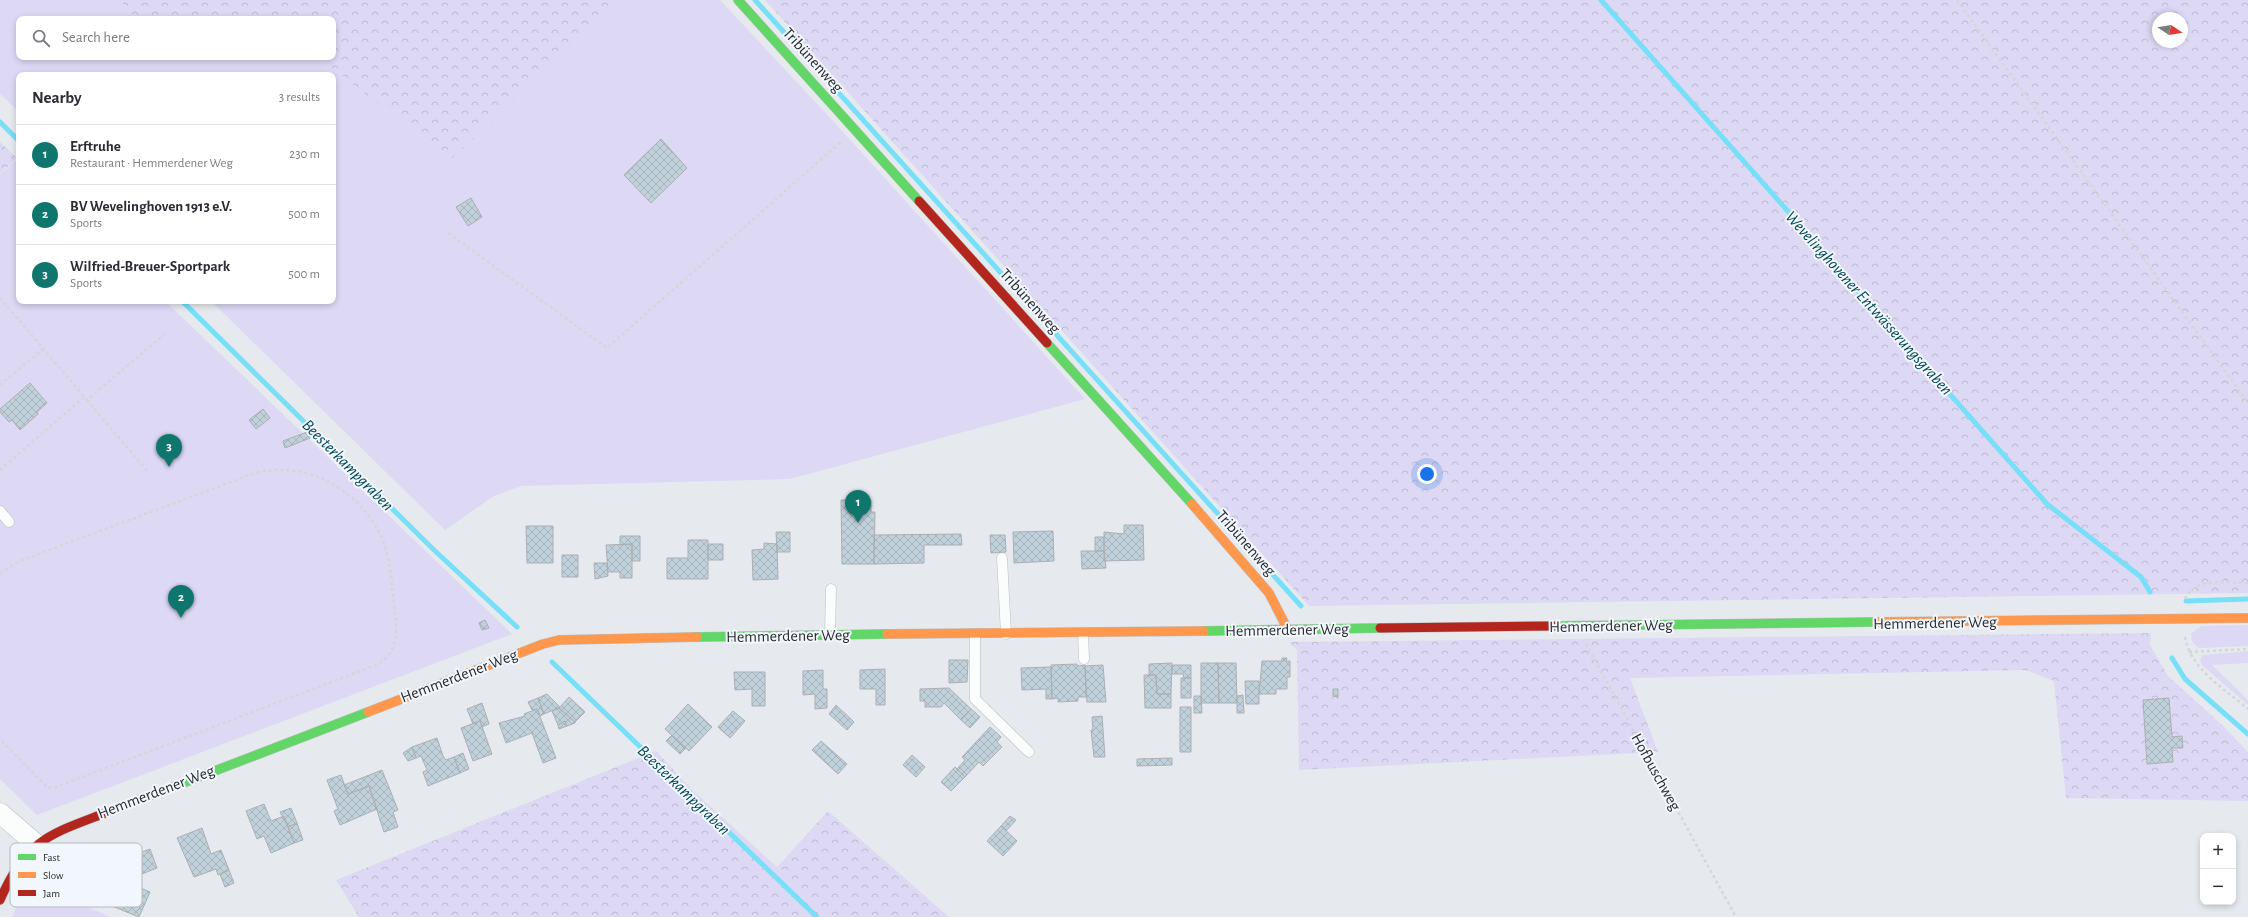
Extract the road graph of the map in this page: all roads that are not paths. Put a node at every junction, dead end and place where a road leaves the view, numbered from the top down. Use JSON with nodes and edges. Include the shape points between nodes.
{"nodes":[{"id":1,"x":738,"y":0,"type":"edge"},
{"id":2,"x":0,"y":511,"type":"edge"},
{"id":3,"x":9,"y":522,"type":"dead end"},
{"id":4,"x":1002,"y":558,"type":"dead end"},
{"id":5,"x":831,"y":588,"type":"dead end"},
{"id":6,"x":2248,"y":618,"type":"edge"},
{"id":7,"x":1288,"y":630,"type":"junction"},
{"id":8,"x":1083,"y":633,"type":"junction"},
{"id":9,"x":975,"y":634,"type":"junction"},
{"id":10,"x":1006,"y":634,"type":"junction"},
{"id":11,"x":830,"y":635,"type":"junction"},
{"id":12,"x":1084,"y":659,"type":"dead end"},
{"id":13,"x":1029,"y":752,"type":"dead end"},
{"id":14,"x":0,"y":813,"type":"edge"},
{"id":15,"x":35,"y":843,"type":"edge"},
{"id":16,"x":38,"y":843,"type":"edge"},
{"id":17,"x":10,"y":880,"type":"edge"},
{"id":18,"x":0,"y":900,"type":"edge"}],
"edges":[{"from":1,"to":7,"type":"main road","name":"Tribünenweg","via":[[1255,576],[1274,600]]},
{"from":2,"to":3,"type":"lane"},
{"from":4,"to":10,"type":"lane"},
{"from":5,"to":11,"type":"lane"},
{"from":6,"to":7,"type":"main road","name":"Hemmerdener Weg"},
{"from":7,"to":8,"type":"main road","name":"Hemmerdener Weg"},
{"from":8,"to":10,"type":"main road","name":"Hemmerdener Weg"},
{"from":8,"to":12,"type":"lane"},
{"from":9,"to":10,"type":"main road","name":"Hemmerdener Weg"},
{"from":9,"to":11,"type":"main road","name":"Hemmerdener Weg"},
{"from":9,"to":13,"type":"lane","via":[[975,699]]},
{"from":11,"to":16,"type":"main road","name":"Hemmerdener Weg","via":[[586,638],[548,642],[89,818]]},
{"from":14,"to":15,"type":"street"},
{"from":17,"to":18,"type":"main road","name":"Hemmerdener Weg"}]}
